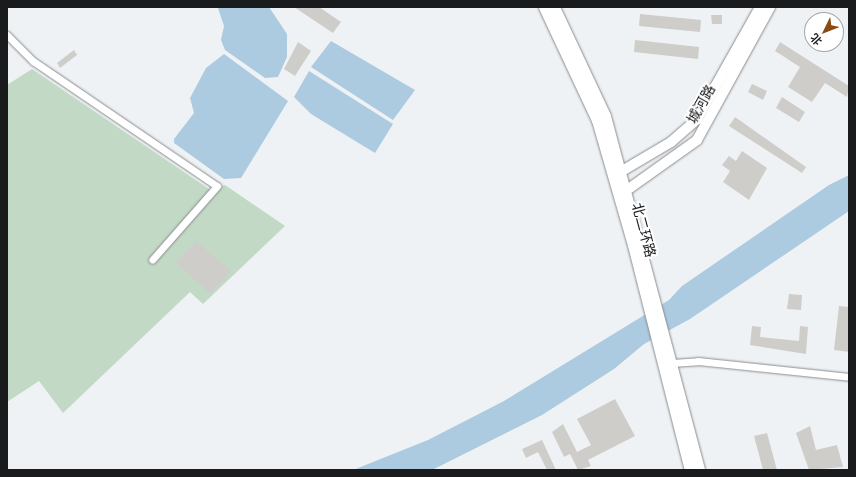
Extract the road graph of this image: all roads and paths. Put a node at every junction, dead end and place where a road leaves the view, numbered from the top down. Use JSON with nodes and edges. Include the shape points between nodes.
{"nodes":[{"id":1,"x":544,"y":7,"type":"edge"},
{"id":2,"x":554,"y":7,"type":"edge"},
{"id":3,"x":760,"y":7,"type":"edge"},
{"id":4,"x":770,"y":7,"type":"edge"},
{"id":5,"x":7,"y":35,"type":"edge"},
{"id":6,"x":622,"y":171,"type":"junction"},
{"id":7,"x":627,"y":190,"type":"junction"},
{"id":8,"x":152,"y":260,"type":"dead end"},
{"id":9,"x":651,"y":300,"type":"junction"},
{"id":10,"x":664,"y":351,"type":"junction"},
{"id":11,"x":672,"y":363,"type":"junction"},
{"id":12,"x":849,"y":377,"type":"edge"},
{"id":13,"x":690,"y":470,"type":"edge"},
{"id":14,"x":699,"y":470,"type":"edge"}],
"edges":[{"from":1,"to":9,"type":"main road","name":"北二环路","via":[[597,120]]},
{"from":2,"to":6,"type":"main road","name":"北二环路","via":[[605,116]]},
{"from":3,"to":6,"type":"main road","name":"城河路","via":[[697,119],[671,142]]},
{"from":4,"to":7,"type":"main road","name":"城河路","via":[[697,140]]},
{"from":5,"to":8,"type":"street","via":[[33,61],[217,186]]},
{"from":6,"to":7,"type":"main road","name":"北二环路"},
{"from":7,"to":9,"type":"main road","name":"北二环路"},
{"from":9,"to":10,"type":"main road","name":"北二环路"},
{"from":10,"to":11,"type":"main road","name":"北二环路"},
{"from":10,"to":13,"type":"main road","name":"北二环路"},
{"from":11,"to":12,"type":"street","via":[[698,362]]},
{"from":11,"to":14,"type":"main road","name":"北二环路"}]}
